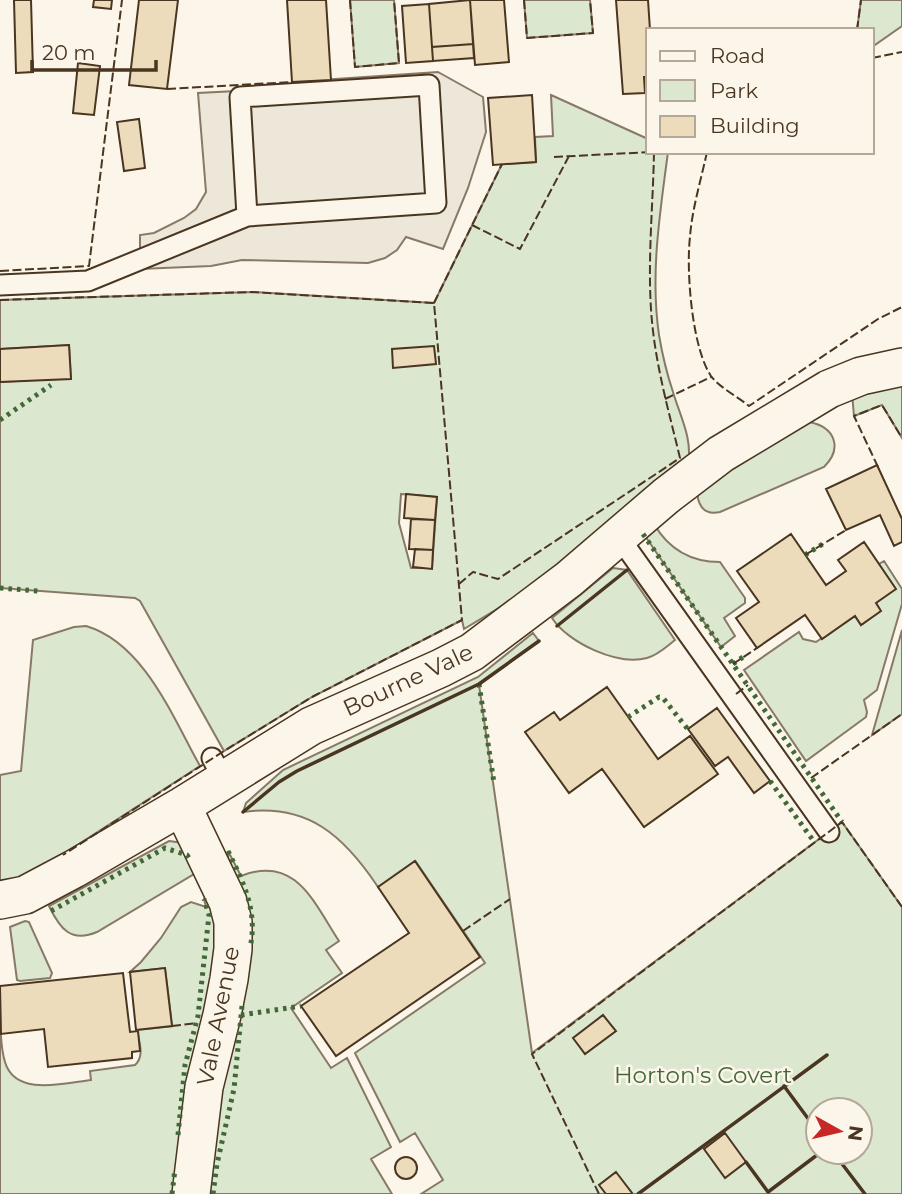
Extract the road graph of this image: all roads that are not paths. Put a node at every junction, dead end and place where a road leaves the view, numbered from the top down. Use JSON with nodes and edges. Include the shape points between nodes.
{"nodes":[{"id":1,"x":247,"y":216,"type":"junction"},
{"id":2,"x":0,"y":285,"type":"edge"},
{"id":3,"x":902,"y":367,"type":"edge"},
{"id":4,"x":620,"y":537,"type":"junction"},
{"id":5,"x":182,"y":806,"type":"junction"},
{"id":6,"x":829,"y":832,"type":"dead end"},
{"id":7,"x":0,"y":900,"type":"edge"},
{"id":8,"x":191,"y":1194,"type":"edge"}],
"edges":[{"from":1,"to":1,"type":"lane","via":[[436,203],[429,85],[240,97]]},
{"from":1,"to":2,"type":"lane","via":[[88,281]]},
{"from":3,"to":4,"type":"street","name":"Bourne Vale","via":[[829,389],[722,454]]},
{"from":4,"to":5,"type":"street","name":"Bourne Vale","via":[[471,652],[218,769]]},
{"from":4,"to":6,"type":"lane"},
{"from":5,"to":7,"type":"street","name":"Bourne Vale","via":[[25,895]]},
{"from":5,"to":8,"type":"street","name":"Vale Avenue","via":[[233,922],[229,979],[204,1087]]}]}
